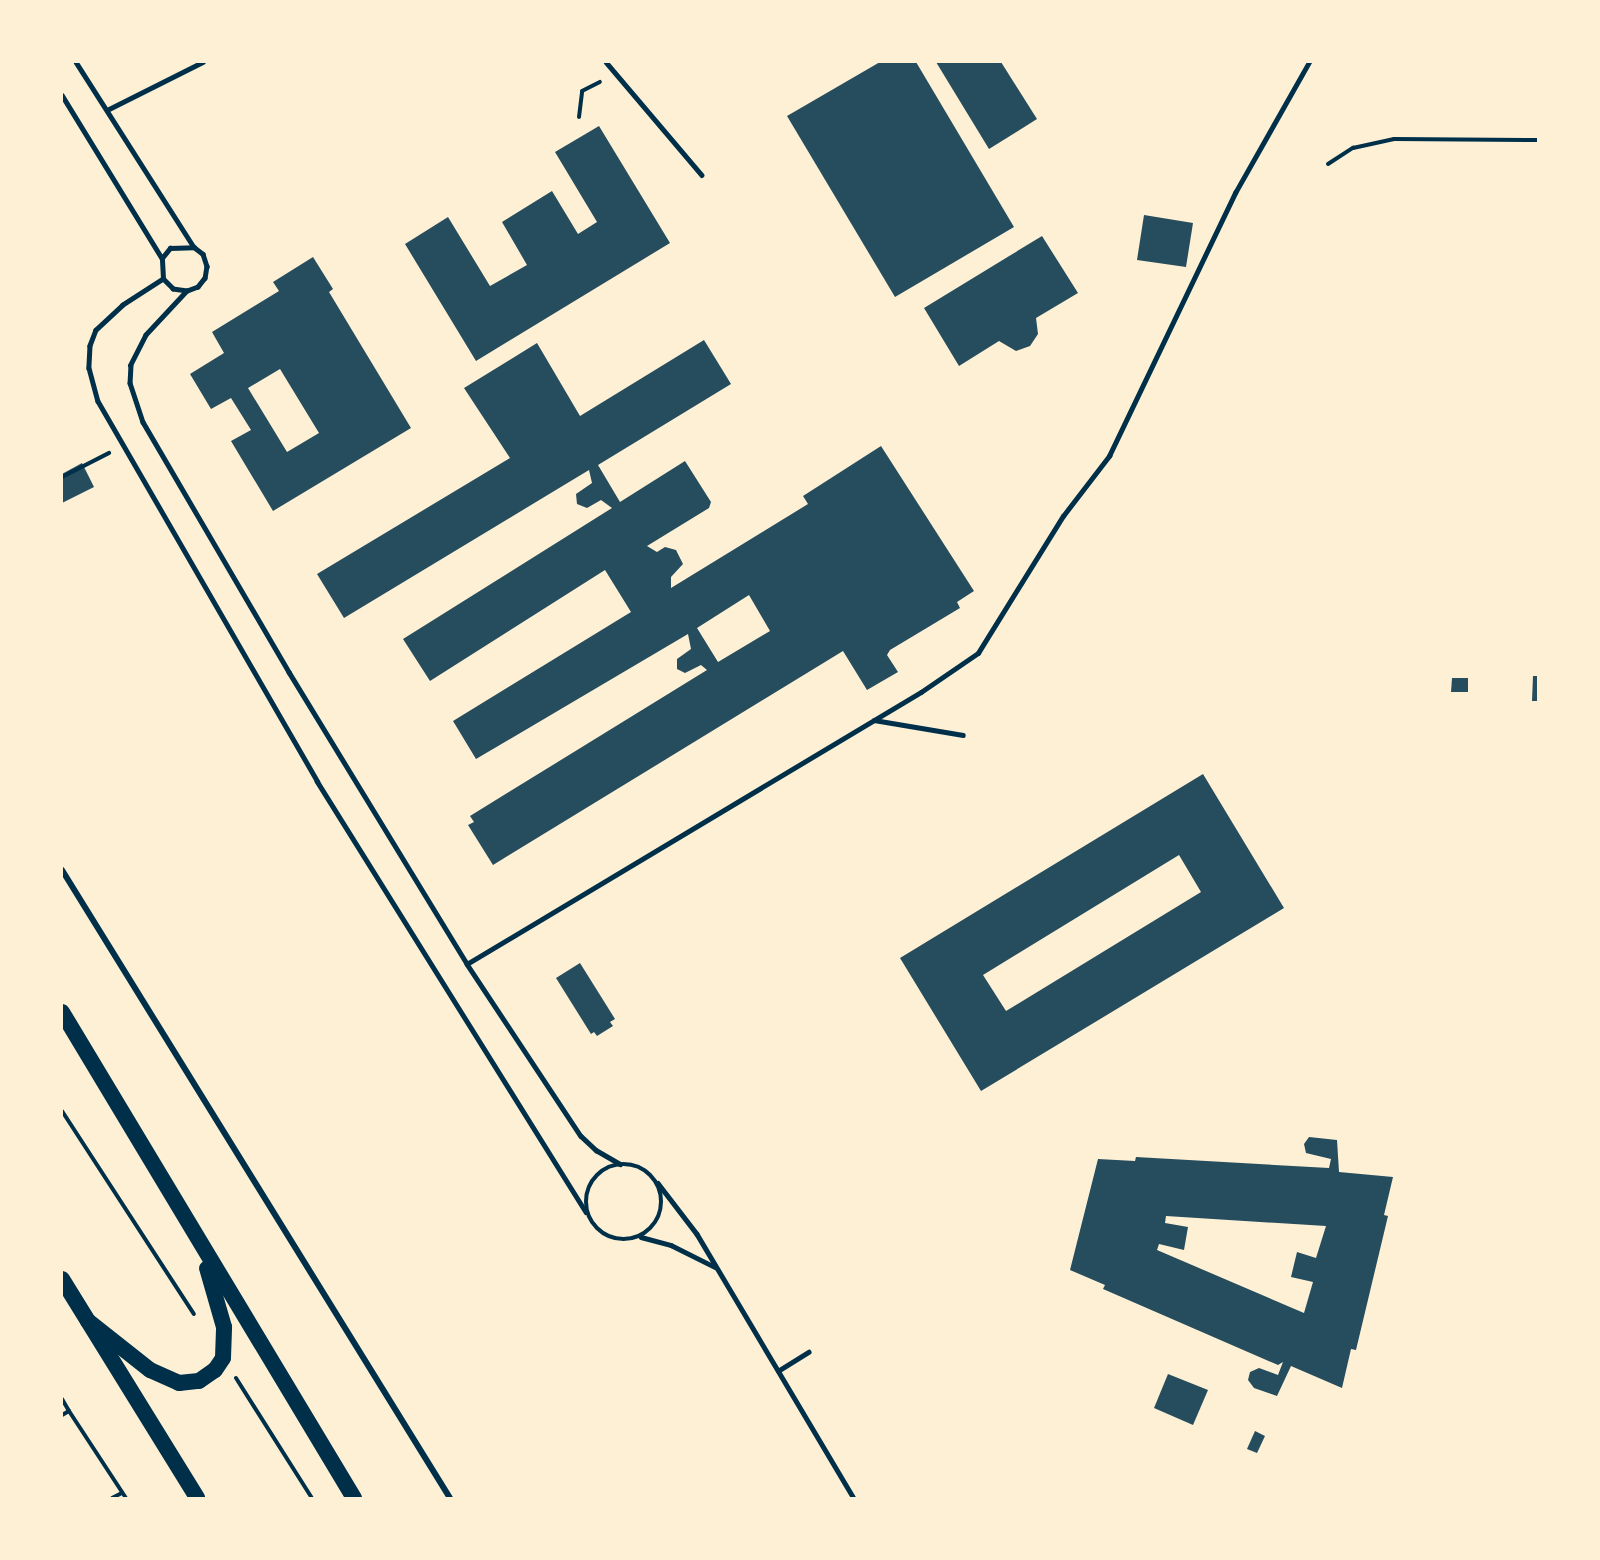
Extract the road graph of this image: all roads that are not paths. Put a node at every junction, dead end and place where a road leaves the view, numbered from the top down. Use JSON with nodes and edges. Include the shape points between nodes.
{"nodes":[{"id":1,"x":76,"y":62,"type":"edge"},
{"id":2,"x":204,"y":62,"type":"edge"},
{"id":3,"x":606,"y":62,"type":"edge"},
{"id":4,"x":1309,"y":62,"type":"edge"},
{"id":5,"x":62,"y":95,"type":"edge"},
{"id":6,"x":107,"y":110,"type":"junction"},
{"id":7,"x":702,"y":175,"type":"dead end"},
{"id":8,"x":194,"y":247,"type":"junction"},
{"id":9,"x":162,"y":258,"type":"junction"},
{"id":10,"x":163,"y":279,"type":"junction"},
{"id":11,"x":186,"y":291,"type":"junction"},
{"id":12,"x":874,"y":720,"type":"junction"},
{"id":13,"x":963,"y":735,"type":"dead end"},
{"id":14,"x":62,"y":870,"type":"edge"},
{"id":15,"x":467,"y":964,"type":"junction"},
{"id":16,"x":62,"y":1012,"type":"edge"},
{"id":17,"x":620,"y":1164,"type":"junction"},
{"id":18,"x":658,"y":1183,"type":"junction"},
{"id":19,"x":586,"y":1212,"type":"junction"},
{"id":20,"x":641,"y":1237,"type":"junction"},
{"id":21,"x":201,"y":1248,"type":"junction"},
{"id":22,"x":717,"y":1268,"type":"junction"},
{"id":23,"x":62,"y":1279,"type":"edge"},
{"id":24,"x":87,"y":1321,"type":"junction"},
{"id":25,"x":809,"y":1352,"type":"dead end"},
{"id":26,"x":778,"y":1371,"type":"junction"},
{"id":27,"x":197,"y":1498,"type":"edge"},
{"id":28,"x":354,"y":1498,"type":"edge"},
{"id":29,"x":450,"y":1498,"type":"edge"},
{"id":30,"x":854,"y":1498,"type":"edge"}],
"edges":[{"from":1,"to":6,"type":"lane"},
{"from":2,"to":6,"type":"lane"},
{"from":3,"to":7,"type":"lane"},
{"from":4,"to":12,"type":"lane","via":[[1234,192],[1109,456],[1063,516],[978,653]]},
{"from":5,"to":9,"type":"lane"},
{"from":6,"to":8,"type":"lane"},
{"from":8,"to":9,"type":"lane","via":[[170,248]]},
{"from":8,"to":11,"type":"lane","via":[[203,254],[206,278]]},
{"from":9,"to":10,"type":"lane"},
{"from":10,"to":11,"type":"lane","via":[[173,289]]},
{"from":10,"to":19,"type":"lane","via":[[105,319],[90,346],[89,368],[98,401],[317,781]]},
{"from":11,"to":15,"type":"lane","via":[[146,335],[131,365],[130,383],[143,422]]},
{"from":12,"to":13,"type":"lane"},
{"from":12,"to":15,"type":"lane"},
{"from":14,"to":29,"type":"street"},
{"from":15,"to":17,"type":"lane","via":[[581,1136]]},
{"from":16,"to":21,"type":"highway"},
{"from":17,"to":18,"type":"lane","via":[[642,1168]]},
{"from":17,"to":19,"type":"lane","via":[[600,1172],[587,1190]]},
{"from":18,"to":20,"type":"lane","via":[[663,1203],[657,1223]]},
{"from":18,"to":22,"type":"lane"},
{"from":19,"to":20,"type":"lane","via":[[598,1232],[619,1241]]},
{"from":20,"to":22,"type":"lane","via":[[670,1245]]},
{"from":21,"to":24,"type":"highway","via":[[224,1327],[223,1358],[215,1370],[199,1381],[179,1383],[150,1370]]},
{"from":21,"to":28,"type":"highway"},
{"from":22,"to":26,"type":"lane"},
{"from":23,"to":24,"type":"highway"},
{"from":24,"to":27,"type":"highway"},
{"from":25,"to":26,"type":"lane"},
{"from":26,"to":30,"type":"lane"}]}
